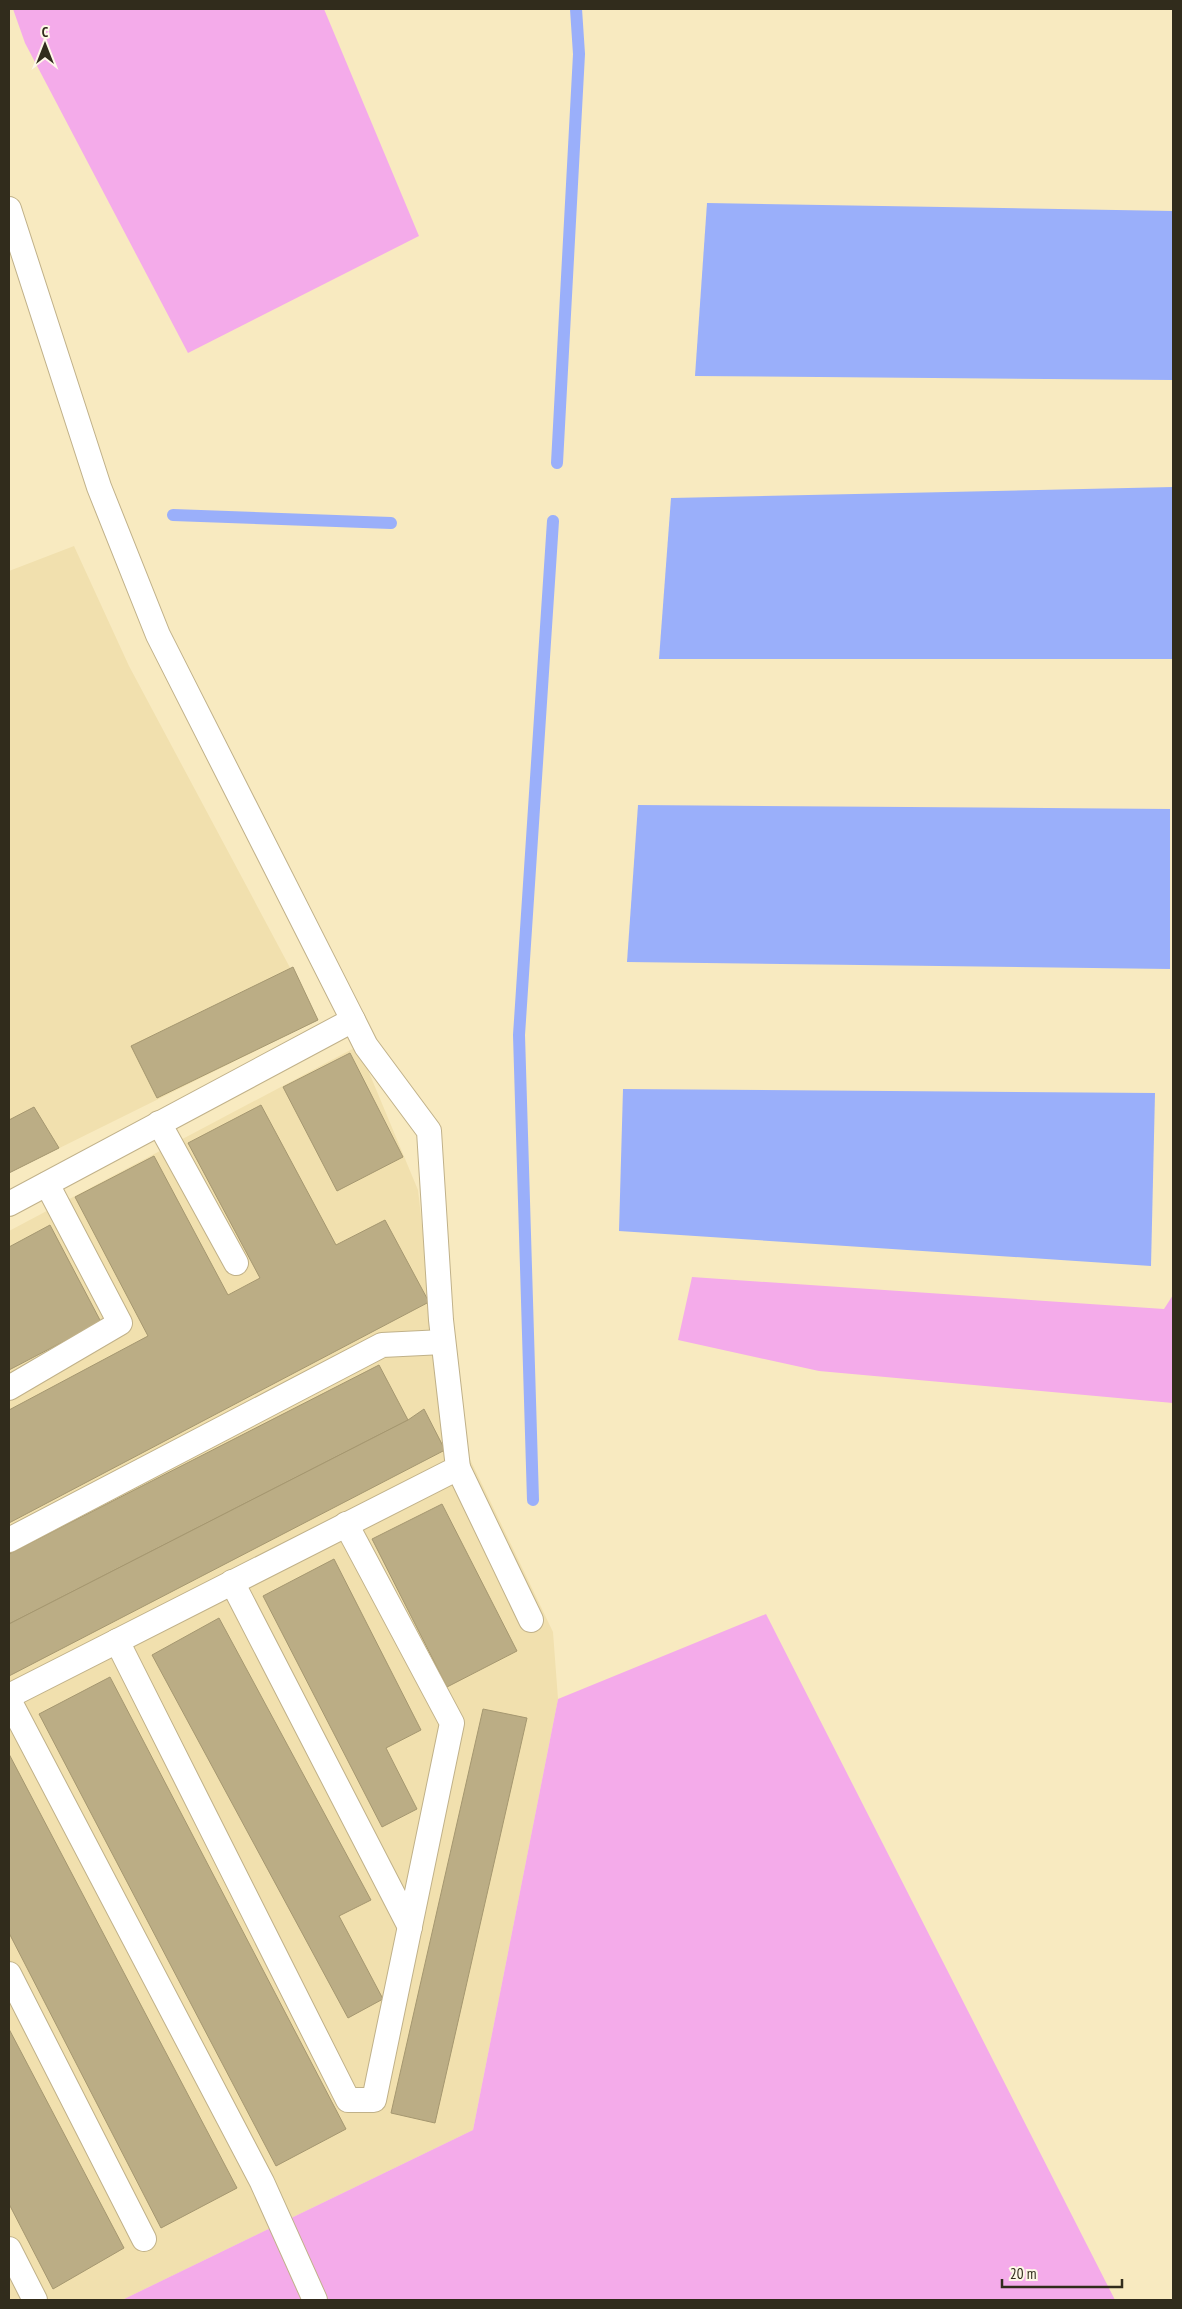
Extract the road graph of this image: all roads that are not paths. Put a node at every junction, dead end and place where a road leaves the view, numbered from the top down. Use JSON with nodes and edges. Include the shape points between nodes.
{"nodes":[{"id":1,"x":9,"y":209,"type":"edge"},
{"id":2,"x":353,"y":1020,"type":"junction"},
{"id":3,"x":159,"y":1124,"type":"junction"},
{"id":4,"x":47,"y":1184,"type":"junction"},
{"id":5,"x":9,"y":1204,"type":"edge"},
{"id":6,"x":236,"y":1263,"type":"dead end"},
{"id":7,"x":443,"y":1342,"type":"junction"},
{"id":8,"x":9,"y":1388,"type":"edge"},
{"id":9,"x":458,"y":1468,"type":"junction"},
{"id":10,"x":346,"y":1524,"type":"junction"},
{"id":11,"x":9,"y":1540,"type":"edge"},
{"id":12,"x":232,"y":1582,"type":"junction"},
{"id":13,"x":531,"y":1620,"type":"dead end"},
{"id":14,"x":117,"y":1641,"type":"junction"},
{"id":15,"x":9,"y":1696,"type":"edge"},
{"id":16,"x":9,"y":1700,"type":"edge"},
{"id":17,"x":410,"y":1927,"type":"junction"},
{"id":18,"x":9,"y":1974,"type":"edge"},
{"id":19,"x":144,"y":2239,"type":"dead end"},
{"id":20,"x":9,"y":2249,"type":"edge"},
{"id":21,"x":35,"y":2300,"type":"edge"},
{"id":22,"x":315,"y":2300,"type":"edge"}],
"edges":[{"from":1,"to":2,"type":"lane","via":[[98,487],[158,635]]},
{"from":2,"to":3,"type":"lane"},
{"from":2,"to":7,"type":"lane","via":[[366,1046],[428,1131]]},
{"from":3,"to":4,"type":"lane"},
{"from":3,"to":6,"type":"lane"},
{"from":4,"to":5,"type":"lane"},
{"from":4,"to":8,"type":"lane","via":[[120,1323]]},
{"from":7,"to":9,"type":"lane"},
{"from":7,"to":11,"type":"lane","via":[[382,1345]]},
{"from":9,"to":10,"type":"lane"},
{"from":9,"to":13,"type":"lane"},
{"from":10,"to":12,"type":"lane"},
{"from":10,"to":17,"type":"lane","via":[[452,1723]]},
{"from":12,"to":14,"type":"lane"},
{"from":12,"to":17,"type":"lane"},
{"from":14,"to":15,"type":"lane"},
{"from":14,"to":17,"type":"lane","via":[[348,2100],[374,2100]]},
{"from":16,"to":22,"type":"lane","via":[[262,2182]]},
{"from":18,"to":19,"type":"lane"},
{"from":20,"to":21,"type":"lane"}]}
